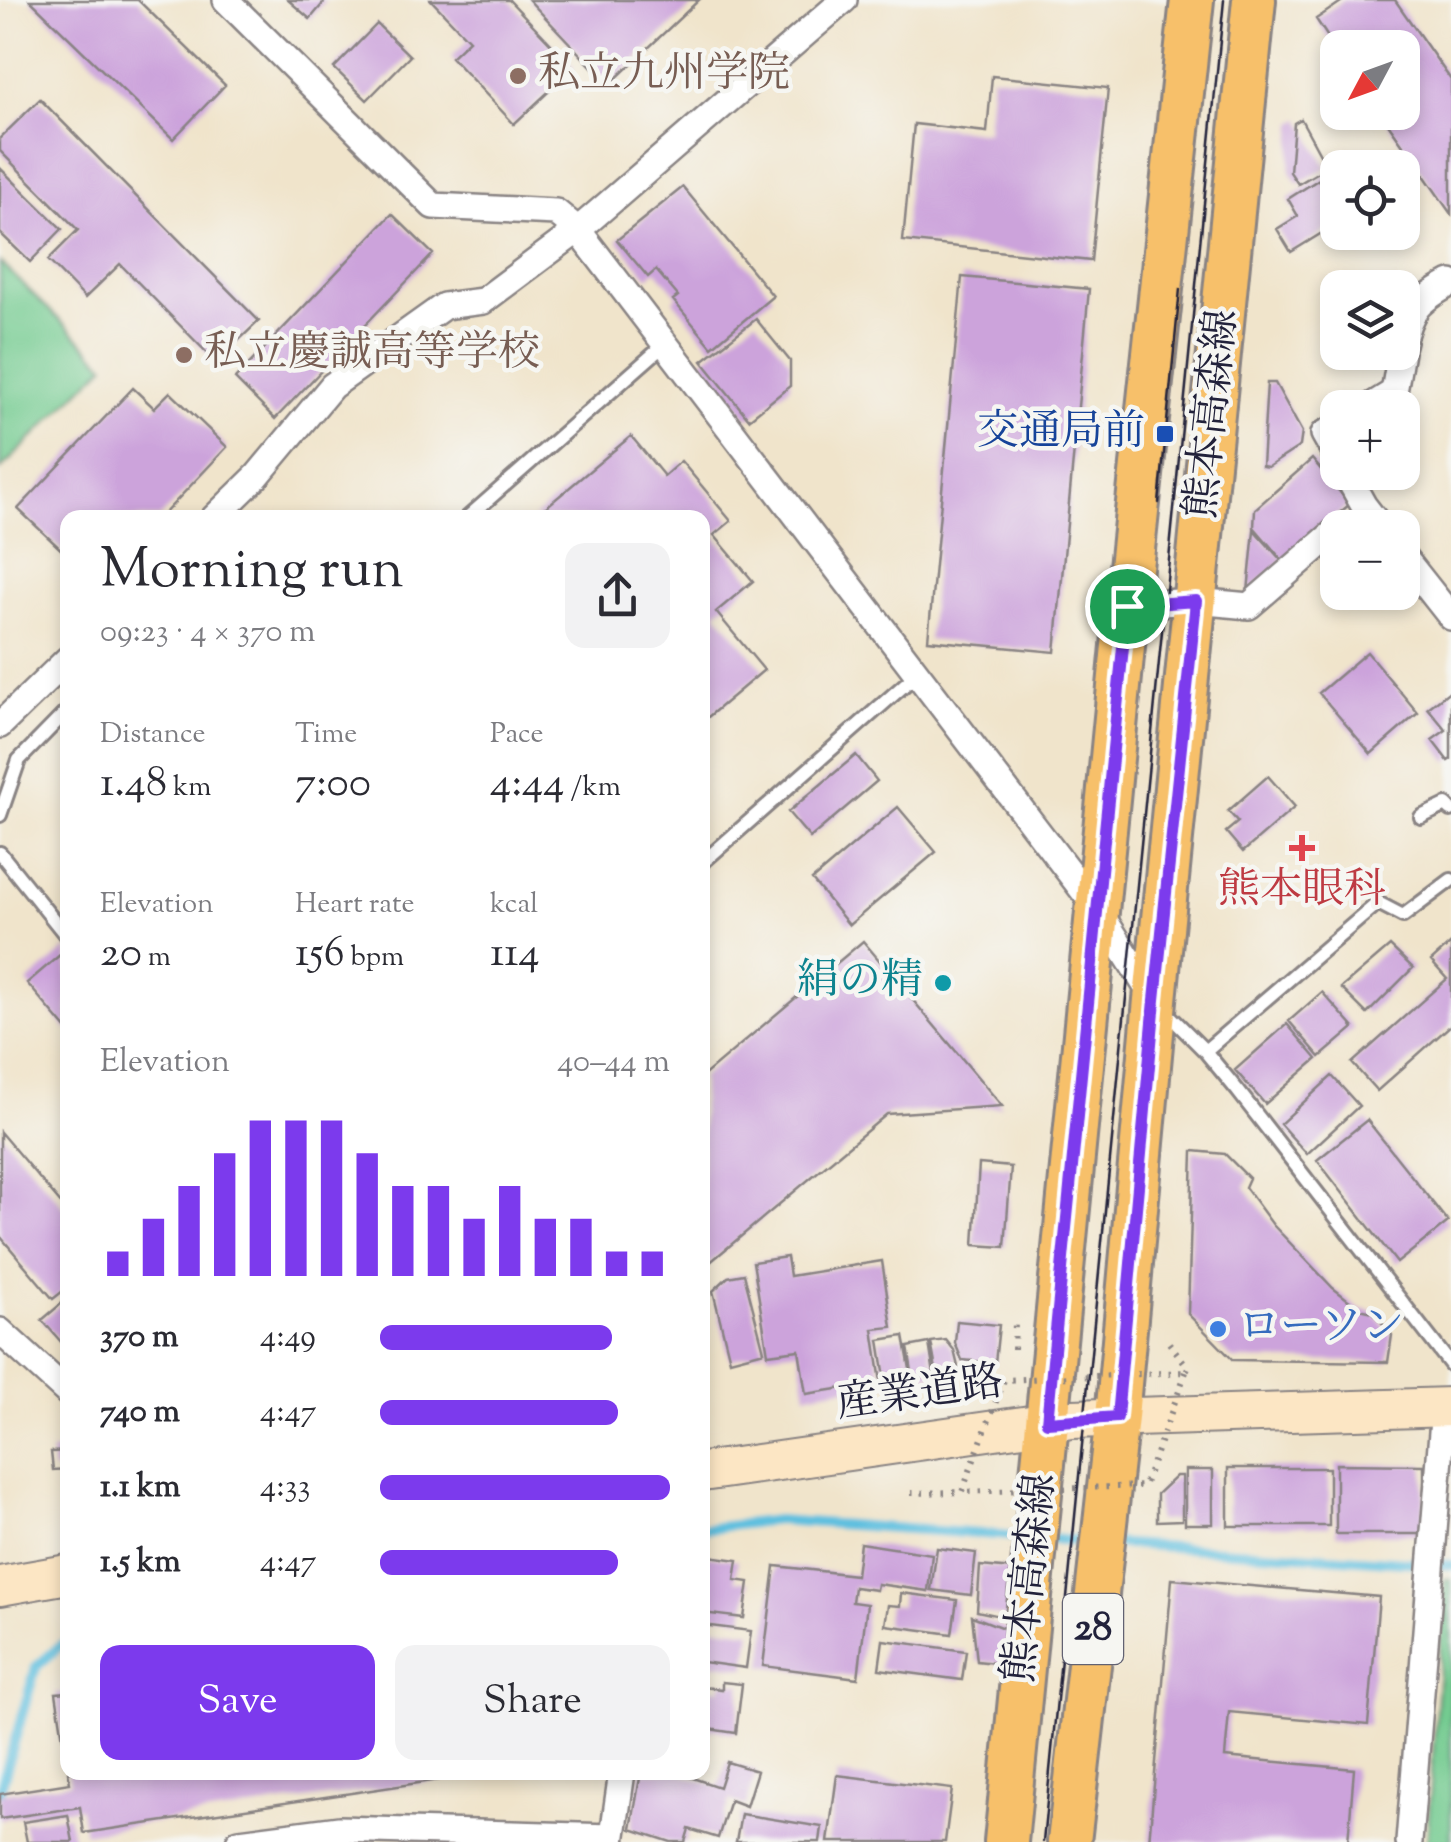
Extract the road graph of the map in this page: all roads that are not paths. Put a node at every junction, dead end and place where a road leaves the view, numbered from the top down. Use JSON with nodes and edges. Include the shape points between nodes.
{"nodes":[{"id":1,"x":226,"y":0,"type":"edge"},
{"id":2,"x":844,"y":0,"type":"edge"},
{"id":3,"x":1192,"y":0,"type":"edge"},
{"id":4,"x":1254,"y":0,"type":"edge"},
{"id":5,"x":578,"y":230,"type":"junction"},
{"id":6,"x":1451,"y":282,"type":"edge"},
{"id":7,"x":1420,"y":303,"type":"edge"},
{"id":8,"x":664,"y":344,"type":"junction"},
{"id":9,"x":1355,"y":490,"type":"edge"},
{"id":10,"x":1364,"y":506,"type":"junction"},
{"id":11,"x":222,"y":510,"type":"edge"},
{"id":12,"x":476,"y":510,"type":"edge"},
{"id":13,"x":1359,"y":510,"type":"edge"},
{"id":14,"x":1367,"y":510,"type":"edge"},
{"id":15,"x":1320,"y":544,"type":"edge"},
{"id":16,"x":1420,"y":578,"type":"edge"},
{"id":17,"x":1196,"y":601,"type":"junction"},
{"id":18,"x":1127,"y":606,"type":"junction"},
{"id":19,"x":1451,"y":617,"type":"edge"},
{"id":20,"x":60,"y":668,"type":"edge"},
{"id":21,"x":918,"y":673,"type":"junction"},
{"id":22,"x":60,"y":718,"type":"edge"},
{"id":23,"x":0,"y":725,"type":"edge"},
{"id":24,"x":1451,"y":810,"type":"edge"},
{"id":25,"x":0,"y":815,"type":"edge"},
{"id":26,"x":1421,"y":817,"type":"dead end"},
{"id":27,"x":0,"y":852,"type":"edge"},
{"id":28,"x":710,"y":856,"type":"edge"},
{"id":29,"x":1451,"y":880,"type":"edge"},
{"id":30,"x":1098,"y":910,"type":"junction"},
{"id":31,"x":60,"y":928,"type":"edge"},
{"id":32,"x":1155,"y":1000,"type":"junction"},
{"id":33,"x":1205,"y":1050,"type":"junction"},
{"id":34,"x":0,"y":1331,"type":"edge"},
{"id":35,"x":1451,"y":1366,"type":"edge"},
{"id":36,"x":60,"y":1387,"type":"edge"},
{"id":37,"x":1448,"y":1407,"type":"edge"},
{"id":38,"x":1117,"y":1417,"type":"junction"},
{"id":39,"x":1047,"y":1422,"type":"junction"},
{"id":40,"x":710,"y":1471,"type":"edge"},
{"id":41,"x":60,"y":1575,"type":"edge"},
{"id":42,"x":0,"y":1586,"type":"edge"},
{"id":43,"x":621,"y":1780,"type":"edge"},
{"id":44,"x":612,"y":1840,"type":"edge"},
{"id":45,"x":239,"y":1842,"type":"edge"},
{"id":46,"x":1006,"y":1842,"type":"edge"},
{"id":47,"x":1069,"y":1842,"type":"edge"},
{"id":48,"x":1408,"y":1842,"type":"edge"}],
"edges":[{"from":1,"to":5,"type":"street","via":[[433,206],[556,212]]},
{"from":2,"to":5,"type":"street"},
{"from":3,"to":18,"type":"main road","name":"熊本高森線","number":"28"},
{"from":4,"to":17,"type":"main road","name":"熊本高森線","number":"28"},
{"from":5,"to":8,"type":"street"},
{"from":5,"to":11,"type":"street","via":[[483,301],[444,306],[332,386]]},
{"from":6,"to":7,"type":"street"},
{"from":8,"to":12,"type":"lane"},
{"from":8,"to":21,"type":"street"},
{"from":9,"to":10,"type":"street"},
{"from":10,"to":13,"type":"street"},
{"from":10,"to":14,"type":"street"},
{"from":15,"to":17,"type":"street","via":[[1250,606]]},
{"from":16,"to":19,"type":"street"},
{"from":17,"to":18,"type":"street"},
{"from":17,"to":32,"type":"main road","name":"熊本高森線","number":"28"},
{"from":18,"to":30,"type":"main road","name":"熊本高森線","number":"28"},
{"from":20,"to":23,"type":"street"},
{"from":21,"to":28,"type":"lane"},
{"from":21,"to":30,"type":"street"},
{"from":22,"to":25,"type":"lane","via":[[19,760]]},
{"from":24,"to":26,"type":"lane","via":[[1446,805]]},
{"from":27,"to":31,"type":"lane"},
{"from":29,"to":33,"type":"lane","via":[[1402,916],[1378,902]]},
{"from":30,"to":32,"type":"street"},
{"from":30,"to":39,"type":"main road","name":"熊本高森線","number":"28"},
{"from":32,"to":33,"type":"lane"},
{"from":32,"to":38,"type":"main road","name":"熊本高森線","number":"28"},
{"from":33,"to":35,"type":"lane"},
{"from":34,"to":36,"type":"street"},
{"from":37,"to":38,"type":"street","name":"産業道路"},
{"from":37,"to":48,"type":"street"},
{"from":38,"to":39,"type":"street","name":"産業道路"},
{"from":38,"to":47,"type":"main road","name":"熊本高森線","number":"28"},
{"from":39,"to":40,"type":"street","name":"産業道路"},
{"from":39,"to":46,"type":"main road","name":"熊本高森線","number":"28"},
{"from":41,"to":42,"type":"street"},
{"from":43,"to":44,"type":"street"},
{"from":44,"to":45,"type":"street","via":[[339,1828]]}]}
